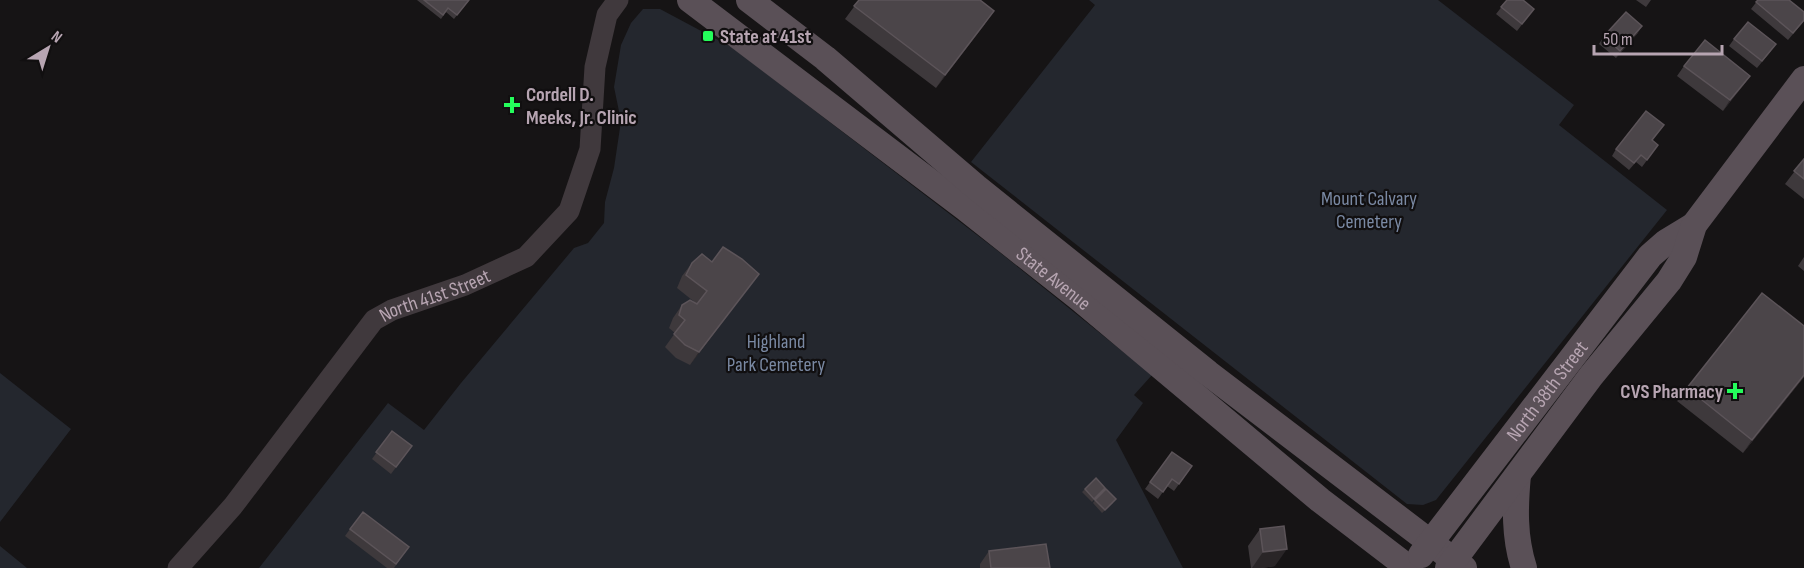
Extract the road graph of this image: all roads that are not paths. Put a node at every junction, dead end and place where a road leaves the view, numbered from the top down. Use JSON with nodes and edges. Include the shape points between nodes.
{"nodes":[{"id":1,"x":618,"y":0,"type":"edge"},
{"id":2,"x":690,"y":0,"type":"edge"},
{"id":3,"x":749,"y":0,"type":"edge"},
{"id":4,"x":1804,"y":79,"type":"edge"},
{"id":5,"x":1694,"y":225,"type":"junction"},
{"id":6,"x":1518,"y":475,"type":"junction"},
{"id":7,"x":1430,"y":543,"type":"junction"},
{"id":8,"x":1455,"y":566,"type":"edge"},
{"id":9,"x":178,"y":568,"type":"edge"},
{"id":10,"x":1411,"y":568,"type":"edge"},
{"id":11,"x":1524,"y":568,"type":"edge"}],
"edges":[{"from":1,"to":9,"type":"street","name":"North 41st Street","via":[[607,15],[597,56],[590,148],[569,211],[526,257],[374,320],[233,506]]},
{"from":2,"to":10,"type":"main road","name":"State Avenue","via":[[965,208],[1320,500]]},
{"from":3,"to":7,"type":"main road","name":"State Avenue","via":[[1208,373]]},
{"from":4,"to":5,"type":"main road","name":"North 38th Street"},
{"from":5,"to":6,"type":"main road","name":"North 38th Street","via":[[1684,257],[1669,281],[1591,376]]},
{"from":5,"to":7,"type":"main road","name":"North 38th Street","via":[[1650,256]]},
{"from":6,"to":8,"type":"main road","name":"North 38th Street"},
{"from":6,"to":11,"type":"main road","via":[[1515,519]]},
{"from":7,"to":8,"type":"main road","name":"State Avenue"},
{"from":7,"to":10,"type":"main road","name":"North 38th Street"}]}
